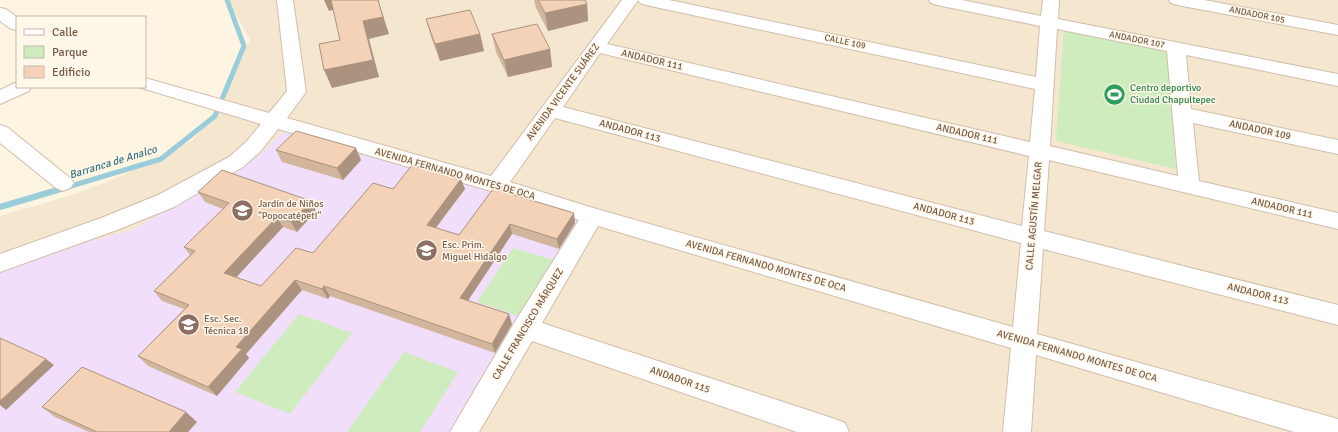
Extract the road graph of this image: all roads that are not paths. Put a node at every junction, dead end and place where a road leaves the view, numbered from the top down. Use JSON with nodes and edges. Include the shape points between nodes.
{"nodes":[{"id":1,"x":286,"y":0,"type":"edge"},
{"id":2,"x":630,"y":0,"type":"edge"},
{"id":3,"x":646,"y":0,"type":"edge"},
{"id":4,"x":937,"y":0,"type":"edge"},
{"id":5,"x":1051,"y":0,"type":"edge"},
{"id":6,"x":1177,"y":0,"type":"edge"},
{"id":7,"x":1049,"y":23,"type":"junction"},
{"id":8,"x":1338,"y":30,"type":"edge"},
{"id":9,"x":596,"y":47,"type":"junction"},
{"id":10,"x":1176,"y":48,"type":"junction"},
{"id":11,"x":1338,"y":80,"type":"edge"},
{"id":12,"x":146,"y":84,"type":"edge"},
{"id":13,"x":1044,"y":85,"type":"junction"},
{"id":14,"x":20,"y":88,"type":"edge"},
{"id":15,"x":0,"y":98,"type":"edge"},
{"id":16,"x":550,"y":110,"type":"junction"},
{"id":17,"x":1183,"y":114,"type":"junction"},
{"id":18,"x":274,"y":121,"type":"junction"},
{"id":19,"x":0,"y":132,"type":"edge"},
{"id":20,"x":1338,"y":147,"type":"edge"},
{"id":21,"x":1039,"y":151,"type":"junction"},
{"id":22,"x":64,"y":183,"type":"dead end"},
{"id":23,"x":496,"y":184,"type":"junction"},
{"id":24,"x":1189,"y":186,"type":"junction"},
{"id":25,"x":593,"y":216,"type":"junction"},
{"id":26,"x":1338,"y":221,"type":"edge"},
{"id":27,"x":1032,"y":237,"type":"junction"},
{"id":28,"x":0,"y":263,"type":"edge"},
{"id":29,"x":1338,"y":315,"type":"edge"},
{"id":30,"x":525,"y":328,"type":"junction"},
{"id":31,"x":1024,"y":340,"type":"junction"},
{"id":32,"x":464,"y":432,"type":"edge"},
{"id":33,"x":835,"y":432,"type":"edge"},
{"id":34,"x":1017,"y":432,"type":"edge"},
{"id":35,"x":1338,"y":432,"type":"edge"}],
"edges":[{"from":1,"to":18,"type":"street","via":[[297,92]]},
{"from":2,"to":9,"type":"street","name":"AVENIDA VICENTE SUÁREZ"},
{"from":3,"to":13,"type":"street","name":"CALLE 109"},
{"from":4,"to":7,"type":"street","name":"ANDADOR 107"},
{"from":5,"to":7,"type":"street","name":"CALLE AGUSTÍN MELGAR"},
{"from":6,"to":8,"type":"street","name":"ANDADOR 105"},
{"from":7,"to":10,"type":"street","name":"ANDADOR 107"},
{"from":7,"to":13,"type":"street","name":"CALLE AGUSTÍN MELGAR"},
{"from":9,"to":16,"type":"street","name":"AVENIDA VICENTE SUÁREZ"},
{"from":9,"to":21,"type":"street","name":"ANDADOR 111"},
{"from":10,"to":11,"type":"street","name":"ANDADOR 107"},
{"from":10,"to":17,"type":"street"},
{"from":12,"to":18,"type":"street","name":"AVENIDA FERNANDO MONTES DE OCA"},
{"from":13,"to":21,"type":"street","name":"CALLE AGUSTÍN MELGAR"},
{"from":14,"to":15,"type":"street"},
{"from":16,"to":23,"type":"street","name":"AVENIDA VICENTE SUÁREZ"},
{"from":16,"to":27,"type":"street","name":"ANDADOR 113"},
{"from":17,"to":20,"type":"street","name":"ANDADOR 109"},
{"from":17,"to":24,"type":"street"},
{"from":18,"to":23,"type":"street","name":"AVENIDA FERNANDO MONTES DE OCA"},
{"from":18,"to":28,"type":"street","via":[[253,147],[236,162],[166,201]]},
{"from":19,"to":22,"type":"street"},
{"from":21,"to":24,"type":"street","name":"ANDADOR 111"},
{"from":21,"to":27,"type":"street","name":"CALLE AGUSTÍN MELGAR"},
{"from":23,"to":25,"type":"street","name":"AVENIDA FERNANDO MONTES DE OCA"},
{"from":24,"to":26,"type":"street","name":"ANDADOR 111"},
{"from":25,"to":30,"type":"street","name":"CALLE FRANCISCO MÁRQUEZ"},
{"from":25,"to":31,"type":"street","name":"AVENIDA FERNANDO MONTES DE OCA"},
{"from":27,"to":29,"type":"street","name":"ANDADOR 113"},
{"from":27,"to":31,"type":"street","name":"CALLE AGUSTÍN MELGAR"},
{"from":30,"to":32,"type":"street","name":"CALLE FRANCISCO MÁRQUEZ"},
{"from":30,"to":33,"type":"street","name":"ANDADOR 115"},
{"from":31,"to":34,"type":"street","name":"CALLE AGUSTÍN MELGAR"},
{"from":31,"to":35,"type":"street","name":"AVENIDA FERNANDO MONTES DE OCA"}]}
